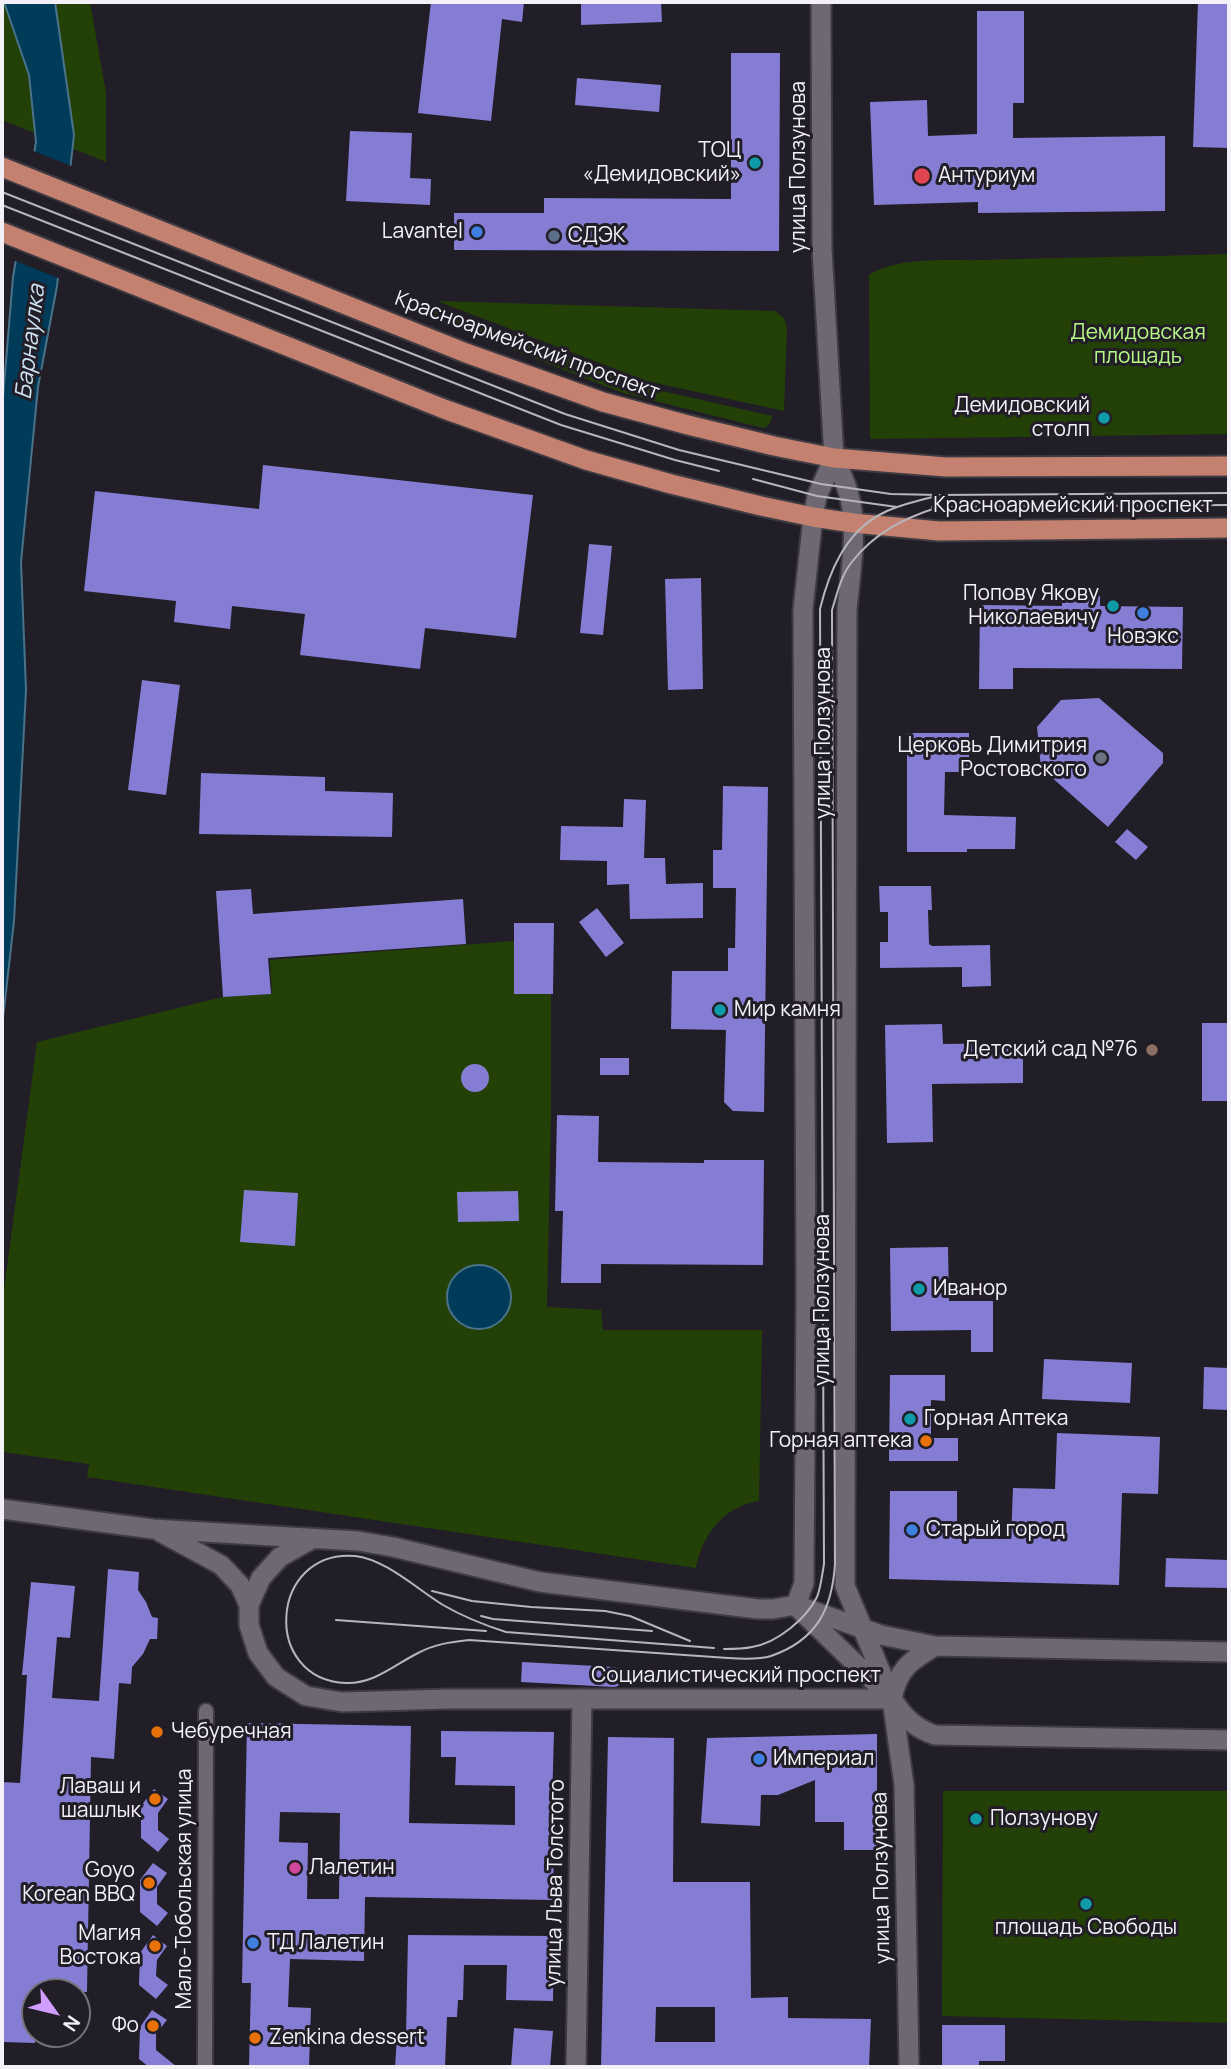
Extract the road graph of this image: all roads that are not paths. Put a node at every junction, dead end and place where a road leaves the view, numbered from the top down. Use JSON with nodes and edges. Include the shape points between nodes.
{"nodes":[{"id":1,"x":821,"y":2,"type":"edge"},
{"id":2,"x":2,"y":167,"type":"edge"},
{"id":3,"x":2,"y":232,"type":"edge"},
{"id":4,"x":834,"y":457,"type":"junction"},
{"id":5,"x":1229,"y":466,"type":"edge"},
{"id":6,"x":813,"y":517,"type":"junction"},
{"id":7,"x":853,"y":523,"type":"junction"},
{"id":8,"x":1229,"y":528,"type":"edge"},
{"id":9,"x":8,"y":1509,"type":"edge"},
{"id":10,"x":153,"y":1529,"type":"junction"},
{"id":11,"x":312,"y":1539,"type":"junction"},
{"id":12,"x":249,"y":1605,"type":"junction"},
{"id":13,"x":796,"y":1605,"type":"junction"},
{"id":14,"x":863,"y":1628,"type":"junction"},
{"id":15,"x":935,"y":1646,"type":"junction"},
{"id":16,"x":1229,"y":1652,"type":"edge"},
{"id":17,"x":582,"y":1699,"type":"junction"},
{"id":18,"x":892,"y":1699,"type":"junction"},
{"id":19,"x":206,"y":1711,"type":"dead end"},
{"id":20,"x":1229,"y":1740,"type":"edge"},
{"id":21,"x":205,"y":2067,"type":"edge"},
{"id":22,"x":576,"y":2067,"type":"edge"},
{"id":23,"x":909,"y":2067,"type":"edge"}],
"edges":[{"from":1,"to":4,"type":"street","name":"улица Ползунова","via":[[821,249]]},
{"from":2,"to":4,"type":"main road","name":"Красноармейский проспект","via":[[466,353],[603,402]]},
{"from":3,"to":6,"type":"main road","name":"Красноармейский проспект","via":[[444,409],[586,460]]},
{"from":4,"to":5,"type":"main road","name":"Красноармейский проспект","via":[[946,467]]},
{"from":4,"to":6,"type":"street","name":"улица Ползунова"},
{"from":4,"to":7,"type":"street","name":"улица Ползунова","via":[[847,488]]},
{"from":6,"to":7,"type":"main road","name":"Красноармейский проспект"},
{"from":6,"to":13,"type":"street","name":"улица Ползунова","via":[[803,609],[804,1583]]},
{"from":7,"to":8,"type":"main road","name":"Красноармейский проспект","via":[[939,531]]},
{"from":7,"to":14,"type":"street","name":"улица Ползунова","via":[[847,624],[845,1587]]},
{"from":9,"to":10,"type":"street"},
{"from":10,"to":11,"type":"street"},
{"from":10,"to":12,"type":"street","via":[[221,1565],[240,1585]]},
{"from":11,"to":12,"type":"street","via":[[280,1556],[261,1578]]},
{"from":11,"to":13,"type":"street","via":[[393,1547],[540,1582],[773,1609]]},
{"from":12,"to":17,"type":"street","name":"Социалистический проспект","via":[[249,1625],[258,1653],[276,1677],[306,1696],[342,1702]]},
{"from":13,"to":14,"type":"street"},
{"from":13,"to":18,"type":"street"},
{"from":14,"to":15,"type":"street"},
{"from":14,"to":18,"type":"street","name":"улица Ползунова"},
{"from":15,"to":16,"type":"street"},
{"from":15,"to":18,"type":"street","via":[[902,1670]]},
{"from":17,"to":18,"type":"street","name":"Социалистический проспект"},
{"from":17,"to":22,"type":"street","name":"улица Льва Толстого"},
{"from":18,"to":20,"type":"street","name":"Социалистический проспект","via":[[904,1717],[935,1735]]},
{"from":18,"to":23,"type":"street","name":"улица Ползунова","via":[[904,1785]]},
{"from":19,"to":21,"type":"street","name":"Мало-Тобольская улица"}]}
